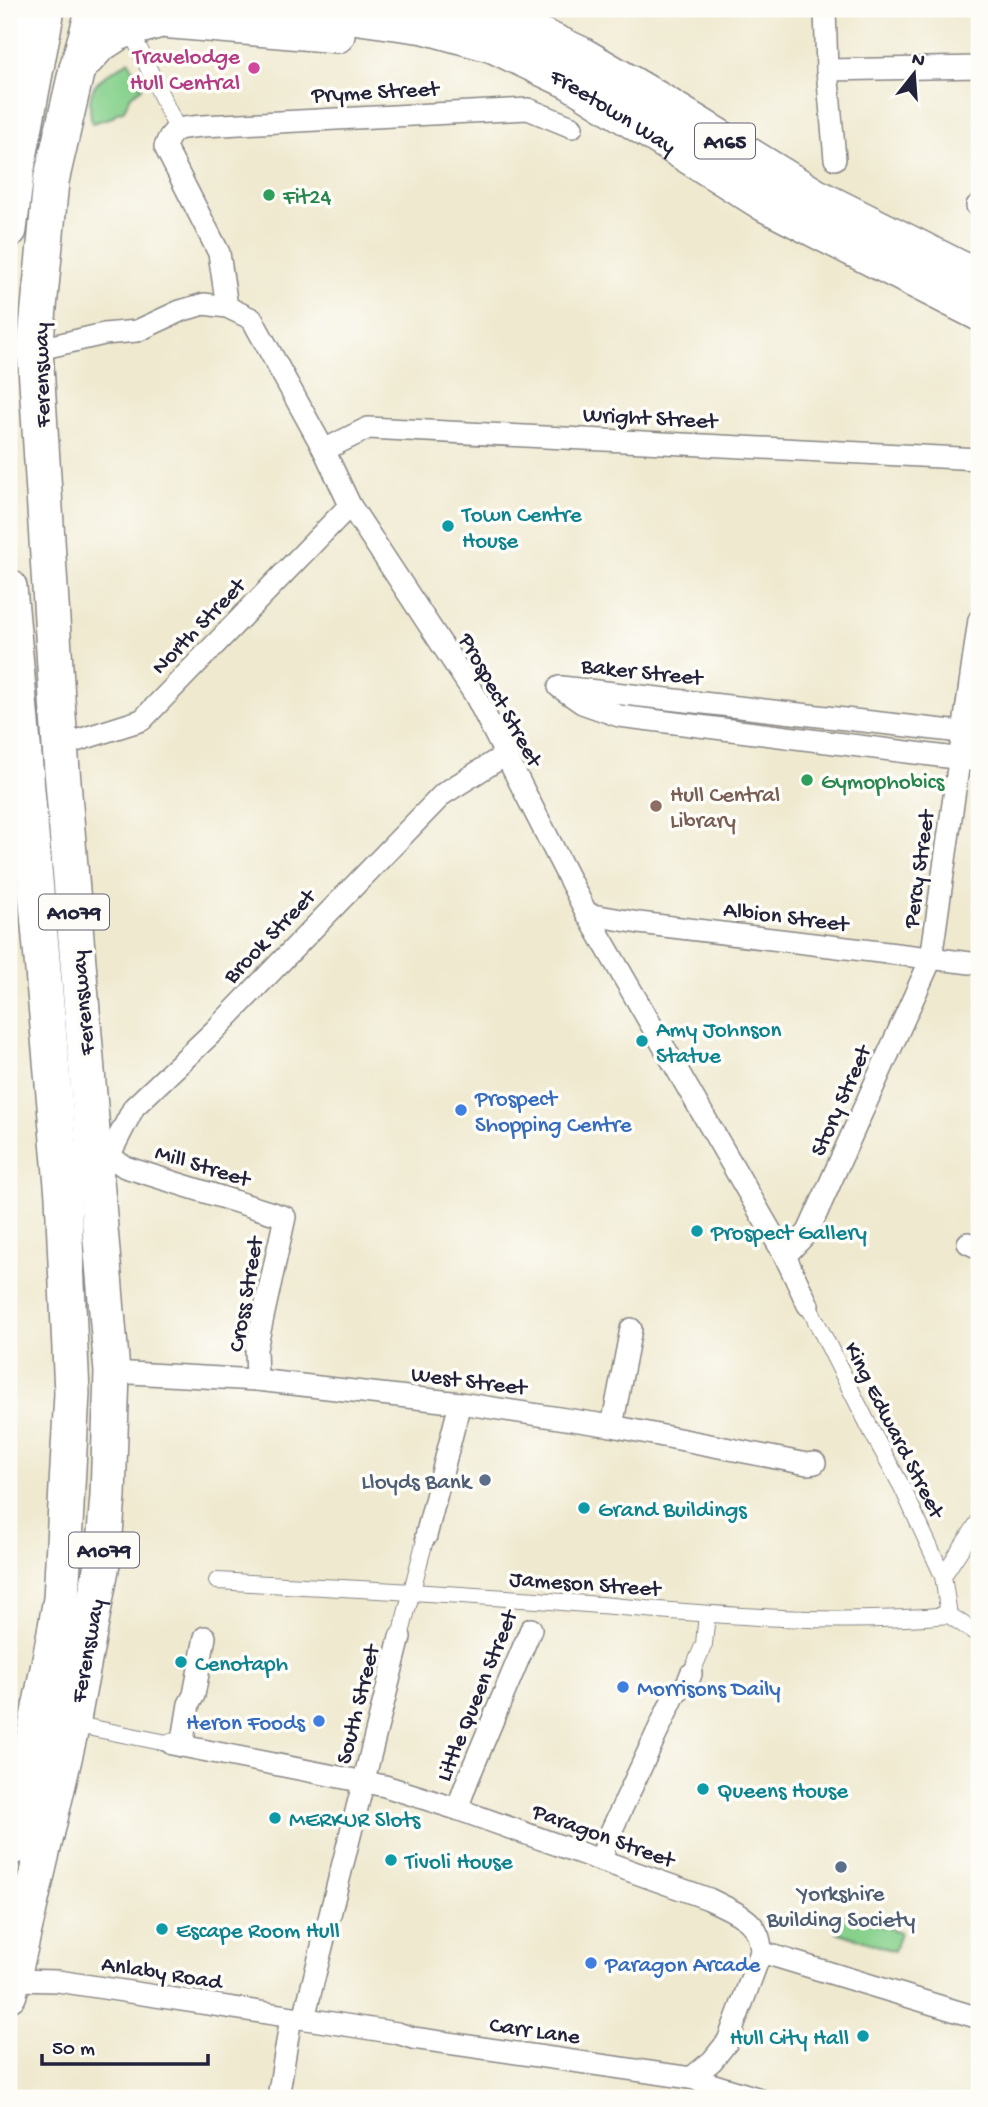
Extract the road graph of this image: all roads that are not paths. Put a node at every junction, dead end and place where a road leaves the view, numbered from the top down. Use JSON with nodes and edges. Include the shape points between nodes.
{"nodes":[{"id":1,"x":23,"y":9,"type":"edge"},
{"id":2,"x":47,"y":9,"type":"edge"},
{"id":3,"x":94,"y":9,"type":"edge"},
{"id":4,"x":302,"y":9,"type":"edge"},
{"id":5,"x":469,"y":9,"type":"edge"},
{"id":6,"x":825,"y":9,"type":"edge"},
{"id":7,"x":130,"y":29,"type":"junction"},
{"id":8,"x":530,"y":62,"type":"junction"},
{"id":9,"x":979,"y":67,"type":"edge"},
{"id":10,"x":77,"y":69,"type":"junction"},
{"id":11,"x":827,"y":70,"type":"junction"},
{"id":12,"x":572,"y":127,"type":"dead end"},
{"id":13,"x":177,"y":129,"type":"junction"},
{"id":14,"x":835,"y":159,"type":"dead end"},
{"id":15,"x":15,"y":165,"type":"edge"},
{"id":16,"x":9,"y":230,"type":"edge"},
{"id":17,"x":979,"y":278,"type":"edge"},
{"id":18,"x":227,"y":307,"type":"junction"},
{"id":19,"x":979,"y":313,"type":"edge"},
{"id":20,"x":35,"y":350,"type":"junction"},
{"id":21,"x":324,"y":450,"type":"junction"},
{"id":22,"x":979,"y":459,"type":"edge"},
{"id":23,"x":350,"y":505,"type":"junction"},
{"id":24,"x":9,"y":587,"type":"edge"},
{"id":25,"x":979,"y":620,"type":"edge"},
{"id":26,"x":11,"y":640,"type":"edge"},
{"id":27,"x":971,"y":733,"type":"edge"},
{"id":28,"x":60,"y":746,"type":"junction"},
{"id":29,"x":505,"y":755,"type":"junction"},
{"id":30,"x":969,"y":760,"type":"edge"},
{"id":31,"x":587,"y":915,"type":"junction"},
{"id":32,"x":931,"y":959,"type":"junction"},
{"id":33,"x":979,"y":964,"type":"edge"},
{"id":34,"x":102,"y":1166,"type":"junction"},
{"id":35,"x":285,"y":1217,"type":"joint"},
{"id":36,"x":785,"y":1256,"type":"junction"},
{"id":37,"x":808,"y":1305,"type":"joint"},
{"id":38,"x":631,"y":1329,"type":"dead end"},
{"id":39,"x":112,"y":1372,"type":"junction"},
{"id":40,"x":257,"y":1380,"type":"junction"},
{"id":41,"x":460,"y":1403,"type":"junction"},
{"id":42,"x":612,"y":1426,"type":"junction"},
{"id":43,"x":815,"y":1463,"type":"dead end"},
{"id":44,"x":979,"y":1521,"type":"edge"},
{"id":45,"x":426,"y":1536,"type":"joint"},
{"id":46,"x":943,"y":1576,"type":"junction"},
{"id":47,"x":216,"y":1581,"type":"dead end"},
{"id":48,"x":410,"y":1592,"type":"junction"},
{"id":49,"x":542,"y":1600,"type":"junction"},
{"id":50,"x":707,"y":1614,"type":"junction"},
{"id":51,"x":949,"y":1615,"type":"junction"},
{"id":52,"x":531,"y":1629,"type":"joint"},
{"id":53,"x":979,"y":1634,"type":"edge"},
{"id":54,"x":205,"y":1637,"type":"dead end"},
{"id":55,"x":400,"y":1637,"type":"joint"},
{"id":56,"x":691,"y":1674,"type":"joint"},
{"id":57,"x":72,"y":1724,"type":"junction"},
{"id":58,"x":177,"y":1745,"type":"junction"},
{"id":59,"x":364,"y":1782,"type":"junction"},
{"id":60,"x":457,"y":1809,"type":"junction"},
{"id":61,"x":9,"y":1849,"type":"edge"},
{"id":62,"x":601,"y":1861,"type":"junction"},
{"id":63,"x":761,"y":1952,"type":"junction"},
{"id":64,"x":10,"y":1987,"type":"edge"},
{"id":65,"x":297,"y":2018,"type":"junction"},
{"id":66,"x":979,"y":2018,"type":"edge"},
{"id":67,"x":691,"y":2078,"type":"junction"},
{"id":68,"x":278,"y":2098,"type":"edge"},
{"id":69,"x":757,"y":2098,"type":"edge"}],
"edges":[{"from":1,"to":15,"type":"street","via":[[12,99]]},
{"from":2,"to":15,"type":"highway"},
{"from":3,"to":10,"type":"highway","name":"Ferensway","number":"A1079"},
{"from":4,"to":8,"type":"highway","name":"Freetown Way","number":"A165","via":[[424,26],[493,44]]},
{"from":5,"to":17,"type":"highway","name":"Freetown Way","number":"A165","via":[[580,54],[815,196]]},
{"from":6,"to":11,"type":"street"},
{"from":7,"to":8,"type":"highway","via":[[161,20],[287,30],[408,42],[490,60]]},
{"from":7,"to":10,"type":"highway","via":[[99,45]]},
{"from":7,"to":13,"type":"street"},
{"from":8,"to":19,"type":"highway","name":"Freetown Way","number":"A165","via":[[569,81],[765,204]]},
{"from":9,"to":11,"type":"street"},
{"from":10,"to":20,"type":"highway","name":"Ferensway","number":"A1079","via":[[51,181]]},
{"from":11,"to":14,"type":"street"},
{"from":12,"to":13,"type":"street","name":"Pryme Street","via":[[528,109]]},
{"from":13,"to":18,"type":"street","via":[[168,135],[165,147],[219,253]]},
{"from":15,"to":16,"type":"highway"},
{"from":18,"to":20,"type":"street","via":[[204,304],[137,331]]},
{"from":18,"to":21,"type":"street","name":"Prospect Street","via":[[252,319]]},
{"from":20,"to":28,"type":"highway","name":"Ferensway","number":"A1079"},
{"from":21,"to":22,"type":"street","name":"Wright Street","via":[[368,428]]},
{"from":21,"to":23,"type":"street","name":"Prospect Street"},
{"from":23,"to":28,"type":"street","name":"North Street","via":[[142,720]]},
{"from":23,"to":29,"type":"street","name":"Prospect Street","via":[[475,695]]},
{"from":24,"to":26,"type":"highway","name":"Ferensway","number":"A1079"},
{"from":25,"to":27,"type":"street","name":"Percy Street"},
{"from":26,"to":61,"type":"highway","name":"Ferensway","number":"A1079","via":[[63,1196],[72,1394],[61,1598]]},
{"from":27,"to":30,"type":"street","name":"Percy Street"},
{"from":27,"to":30,"type":"street","name":"Baker Street","via":[[559,687],[582,703],[619,716]]},
{"from":28,"to":34,"type":"highway","name":"Ferensway","number":"A1079"},
{"from":29,"to":31,"type":"street","name":"Prospect Street"},
{"from":29,"to":34,"type":"street","name":"Brook Street","via":[[443,794],[214,1031],[134,1107]]},
{"from":30,"to":32,"type":"street","name":"Percy Street"},
{"from":31,"to":32,"type":"street","name":"Albion Street"},
{"from":31,"to":36,"type":"street","name":"Prospect Street"},
{"from":32,"to":33,"type":"street","name":"Albion Street"},
{"from":32,"to":36,"type":"street","name":"Story Street","via":[[808,1232]]},
{"from":34,"to":35,"type":"street","name":"Mill Street","via":[[125,1167]]},
{"from":34,"to":39,"type":"highway","name":"Ferensway","number":"A1079"},
{"from":35,"to":40,"type":"street","name":"Cross Street","via":[[256,1349]]},
{"from":36,"to":37,"type":"street","name":"Prospect Street"},
{"from":37,"to":46,"type":"street","name":"King Edward Street"},
{"from":38,"to":42,"type":"street"},
{"from":39,"to":40,"type":"street","name":"West Street"},
{"from":39,"to":57,"type":"highway","name":"Ferensway","number":"A1079","via":[[103,1558]]},
{"from":40,"to":41,"type":"street","name":"West Street"},
{"from":41,"to":42,"type":"street","name":"West Street"},
{"from":41,"to":45,"type":"street","name":"South Street"},
{"from":42,"to":43,"type":"street","name":"West Street"},
{"from":44,"to":46,"type":"street"},
{"from":45,"to":48,"type":"street","name":"South Street"},
{"from":46,"to":51,"type":"street","name":"King Edward Street"},
{"from":47,"to":48,"type":"street","name":"Jameson Street"},
{"from":48,"to":49,"type":"street","name":"Jameson Street"},
{"from":48,"to":55,"type":"street","name":"South Street"},
{"from":49,"to":50,"type":"street","name":"Jameson Street"},
{"from":49,"to":52,"type":"street","name":"Little Queen Street"},
{"from":50,"to":51,"type":"street","name":"Jameson Street","via":[[844,1621]]},
{"from":50,"to":56,"type":"street","via":[[704,1644]]},
{"from":51,"to":53,"type":"street"},
{"from":52,"to":60,"type":"street","name":"Little Queen Street"},
{"from":54,"to":58,"type":"street"},
{"from":55,"to":59,"type":"street","name":"South Street"},
{"from":56,"to":62,"type":"street","via":[[676,1692]]},
{"from":57,"to":58,"type":"street"},
{"from":57,"to":64,"type":"highway","name":"Ferensway","number":"A1079"},
{"from":58,"to":59,"type":"street","name":"Paragon Street"},
{"from":59,"to":60,"type":"street","name":"Paragon Street"},
{"from":59,"to":65,"type":"street","name":"South Street"},
{"from":60,"to":62,"type":"street","name":"Paragon Street"},
{"from":62,"to":63,"type":"street","name":"Paragon Street","via":[[709,1899],[743,1916],[756,1928]]},
{"from":63,"to":66,"type":"street"},
{"from":63,"to":67,"type":"street","via":[[728,2041]]},
{"from":64,"to":65,"type":"street","name":"Anlaby Road","via":[[58,1982]]},
{"from":65,"to":67,"type":"street","name":"Carr Lane"},
{"from":65,"to":68,"type":"street","name":"South Street"},
{"from":67,"to":69,"type":"street","name":"Carr Lane"}]}
